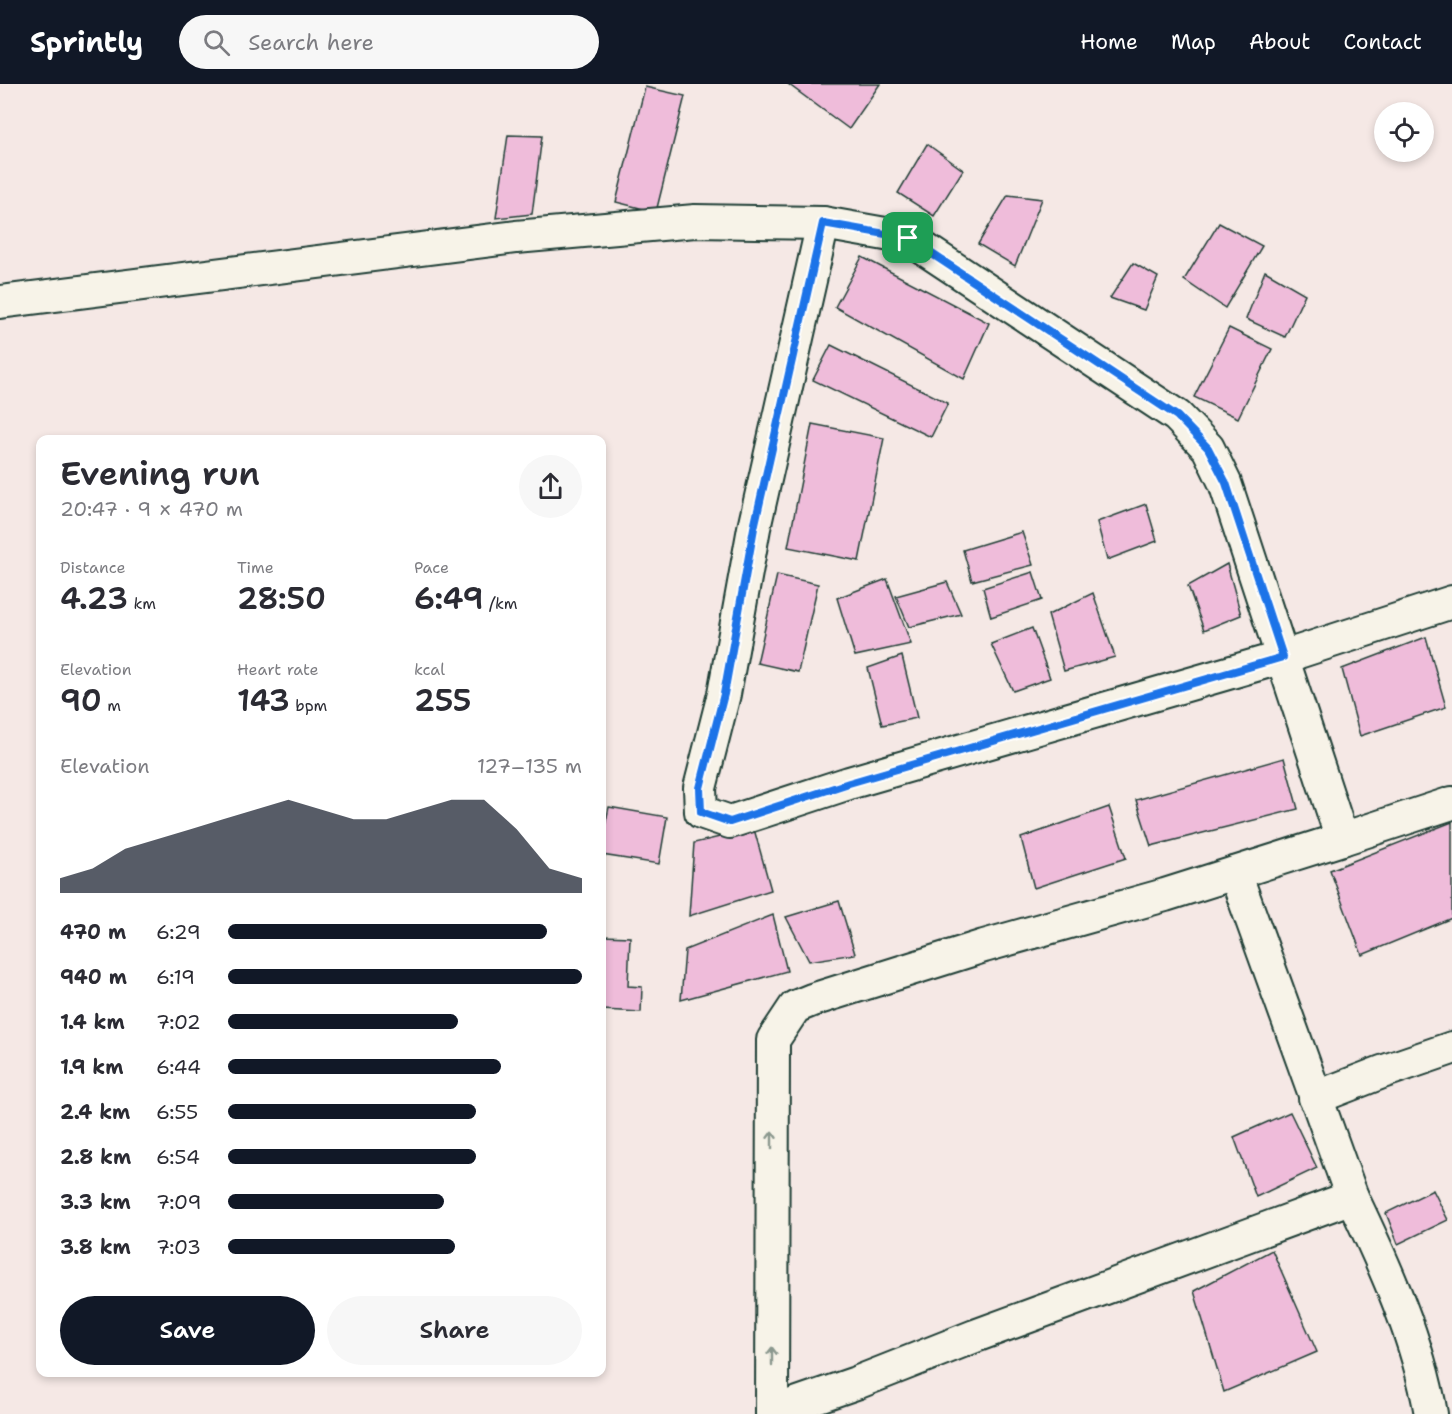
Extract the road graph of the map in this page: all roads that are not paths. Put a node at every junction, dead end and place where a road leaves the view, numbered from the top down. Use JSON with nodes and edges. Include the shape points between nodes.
{"nodes":[{"id":1,"x":823,"y":223,"type":"junction"},
{"id":2,"x":0,"y":302,"type":"edge"},
{"id":3,"x":1452,"y":602,"type":"edge"},
{"id":4,"x":1283,"y":657,"type":"junction"},
{"id":5,"x":1452,"y":803,"type":"edge"},
{"id":6,"x":1342,"y":839,"type":"junction"},
{"id":7,"x":1235,"y":873,"type":"junction"},
{"id":8,"x":1452,"y":1048,"type":"edge"},
{"id":9,"x":1315,"y":1098,"type":"junction"},
{"id":10,"x":1352,"y":1197,"type":"junction"},
{"id":11,"x":784,"y":1411,"type":"edge"},
{"id":12,"x":1431,"y":1413,"type":"edge"}],
"edges":[{"from":1,"to":2,"type":"street","via":[[695,222],[516,237]]},
{"from":1,"to":4,"type":"street","via":[[908,238],[1177,416],[1208,448],[1226,483]]},
{"from":1,"to":4,"type":"street","via":[[754,528],[724,694],[700,788],[701,812],[730,822],[849,783]]},
{"from":3,"to":4,"type":"street"},
{"from":4,"to":6,"type":"street"},
{"from":5,"to":6,"type":"street"},
{"from":6,"to":7,"type":"street"},
{"from":7,"to":9,"type":"street"},
{"from":7,"to":11,"type":"street","via":[[812,1000],[795,1007],[784,1020],[794,1034]]},
{"from":8,"to":9,"type":"street"},
{"from":9,"to":10,"type":"street"},
{"from":10,"to":11,"type":"street"},
{"from":10,"to":12,"type":"street","via":[[1404,1319]]}]}
